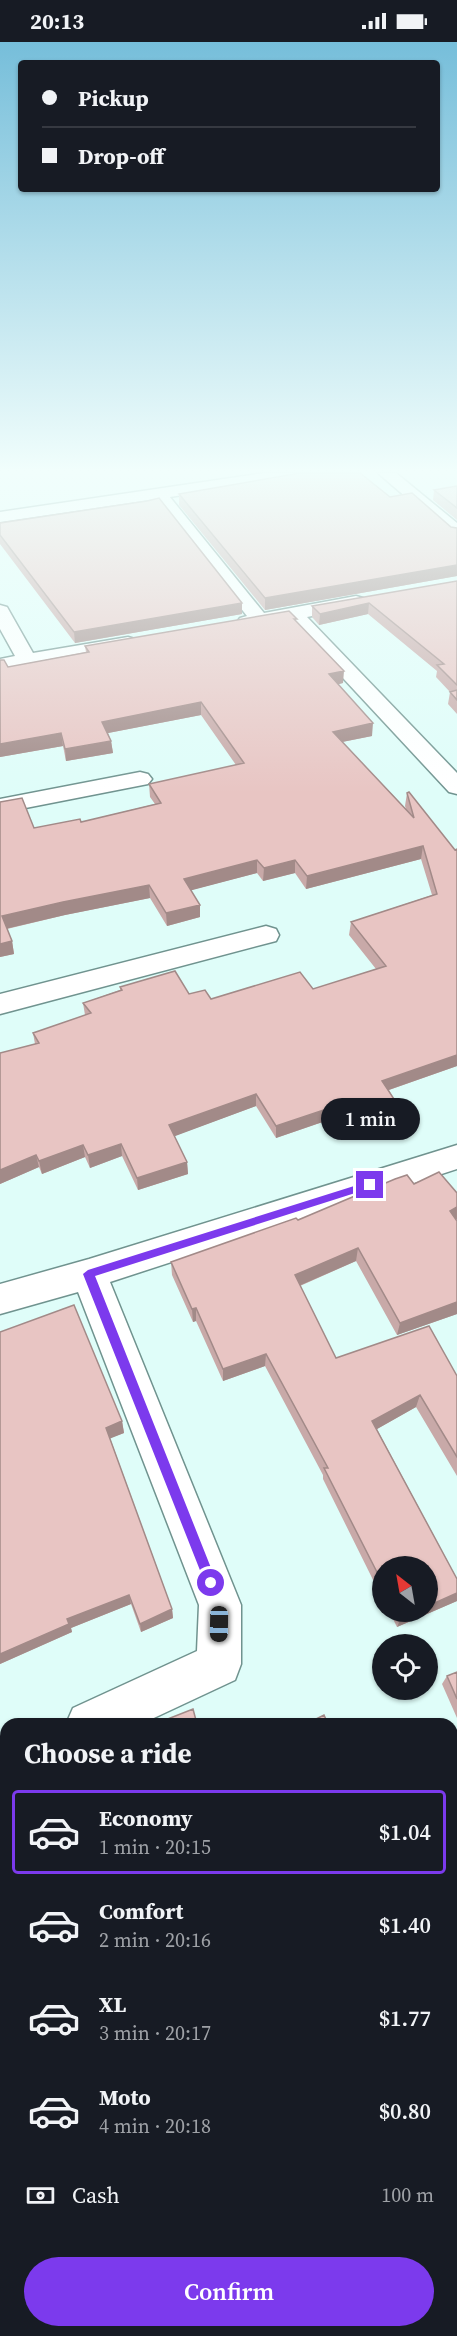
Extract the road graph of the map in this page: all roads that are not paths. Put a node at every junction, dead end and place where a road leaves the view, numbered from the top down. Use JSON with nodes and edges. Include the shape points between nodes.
{"nodes":[{"id":1,"x":228,"y":580,"type":"edge"},
{"id":2,"x":375,"y":598,"type":"edge"},
{"id":3,"x":0,"y":611,"type":"edge"},
{"id":4,"x":293,"y":613,"type":"junction"},
{"id":5,"x":260,"y":620,"type":"junction"},
{"id":6,"x":225,"y":626,"type":"edge"},
{"id":7,"x":144,"y":640,"type":"edge"},
{"id":8,"x":27,"y":660,"type":"junction"},
{"id":9,"x":0,"y":665,"type":"edge"},
{"id":10,"x":140,"y":779,"type":"dead end"},
{"id":11,"x":457,"y":787,"type":"edge"},
{"id":12,"x":0,"y":806,"type":"edge"},
{"id":13,"x":266,"y":935,"type":"dead end"},
{"id":14,"x":0,"y":1004,"type":"edge"},
{"id":15,"x":457,"y":1157,"type":"edge"},
{"id":16,"x":88,"y":1274,"type":"junction"},
{"id":17,"x":0,"y":1299,"type":"edge"},
{"id":18,"x":102,"y":1718,"type":"edge"}],
"edges":[{"from":1,"to":5,"type":"street"},
{"from":2,"to":4,"type":"street"},
{"from":3,"to":8,"type":"street"},
{"from":4,"to":5,"type":"street"},
{"from":4,"to":11,"type":"street"},
{"from":5,"to":6,"type":"street"},
{"from":7,"to":8,"type":"street"},
{"from":8,"to":9,"type":"street"},
{"from":10,"to":12,"type":"street"},
{"from":13,"to":14,"type":"street"},
{"from":15,"to":16,"type":"street"},
{"from":16,"to":17,"type":"street"},
{"from":16,"to":18,"type":"street","via":[[220,1605],[219,1664]]}]}
